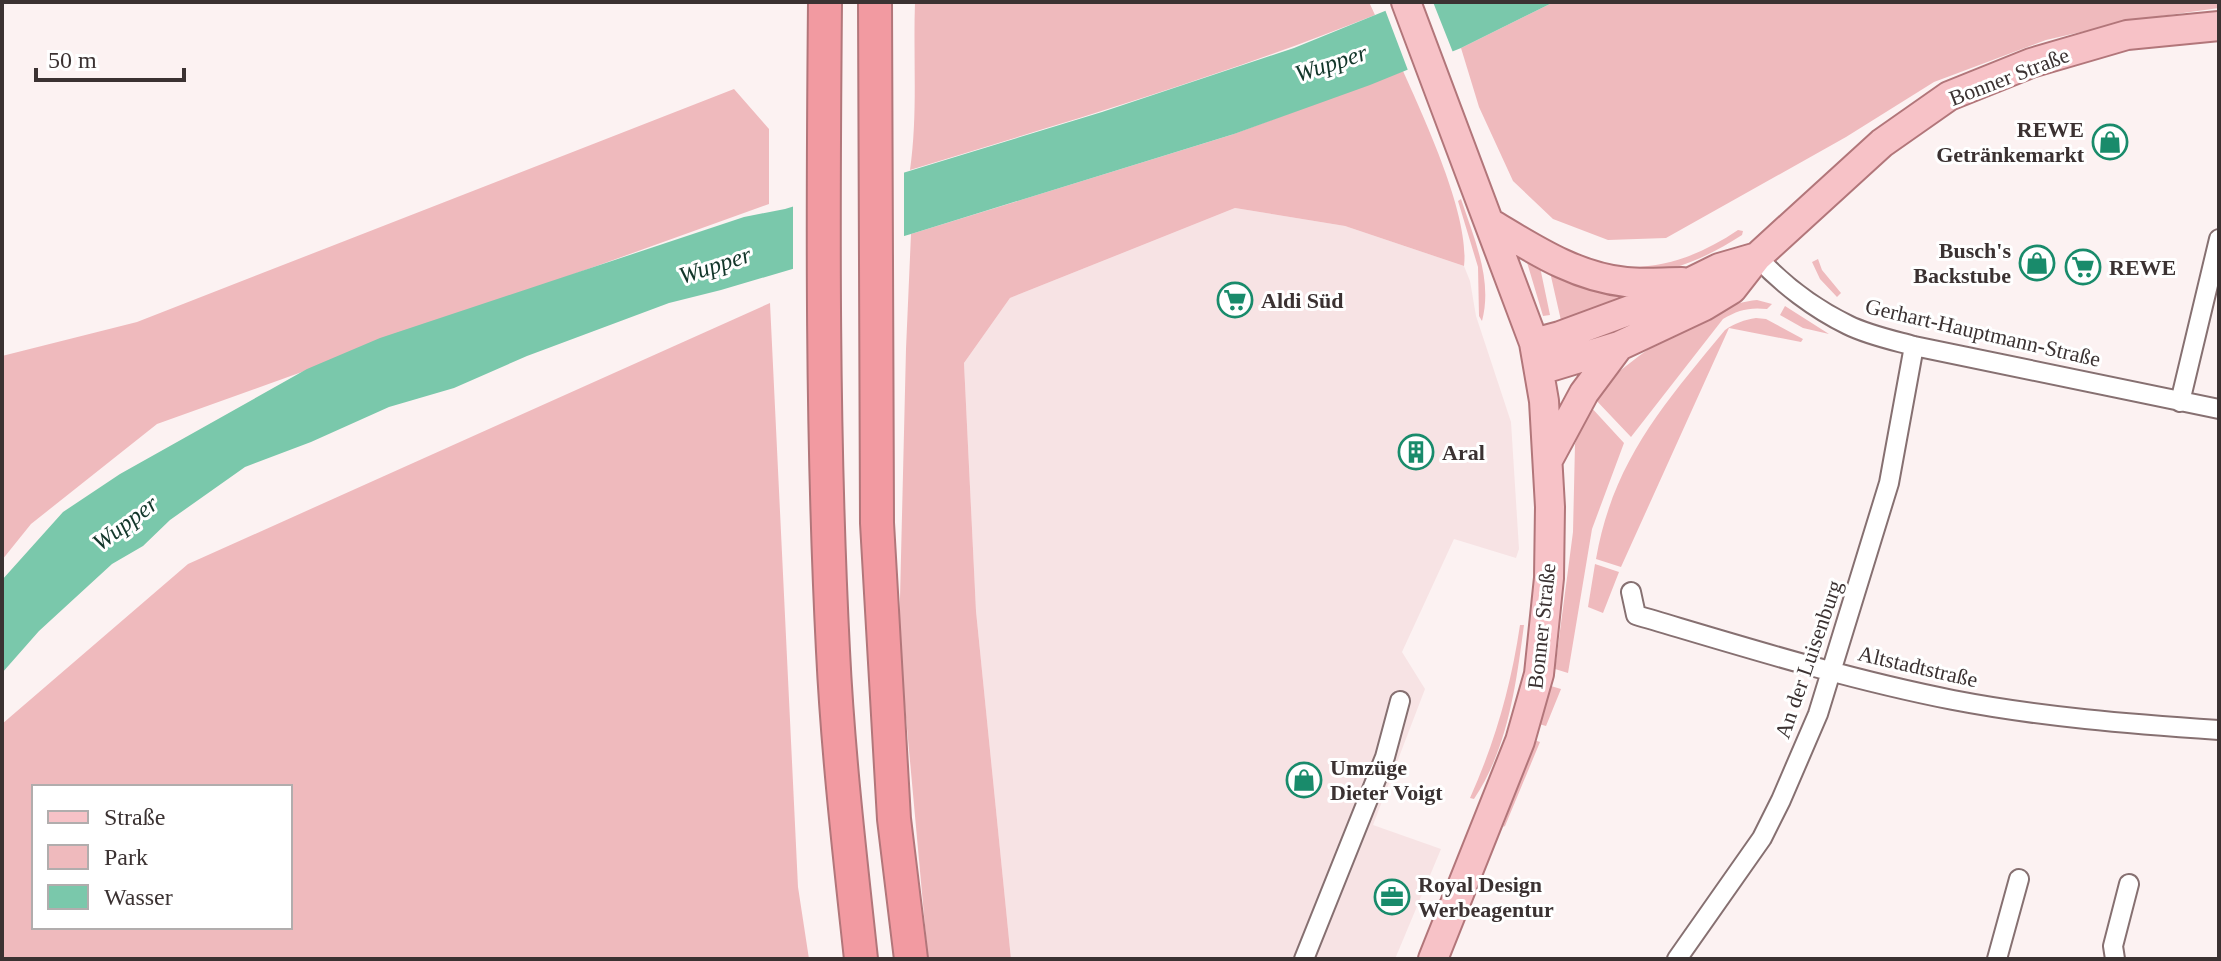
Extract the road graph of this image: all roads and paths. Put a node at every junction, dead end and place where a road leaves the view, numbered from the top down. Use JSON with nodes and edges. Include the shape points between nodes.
{"nodes":[{"id":1,"x":825,"y":2,"type":"edge"},
{"id":2,"x":875,"y":2,"type":"edge"},
{"id":3,"x":1406,"y":2,"type":"edge"},
{"id":4,"x":2219,"y":26,"type":"edge"},
{"id":5,"x":1490,"y":223,"type":"junction"},
{"id":6,"x":2219,"y":239,"type":"edge"},
{"id":7,"x":1757,"y":257,"type":"junction"},
{"id":8,"x":1691,"y":282,"type":"junction"},
{"id":9,"x":1619,"y":346,"type":"junction"},
{"id":10,"x":1914,"y":346,"type":"junction"},
{"id":11,"x":1537,"y":357,"type":"junction"},
{"id":12,"x":2180,"y":402,"type":"junction"},
{"id":13,"x":2219,"y":409,"type":"edge"},
{"id":14,"x":1547,"y":461,"type":"junction"},
{"id":15,"x":1631,"y":592,"type":"dead end"},
{"id":16,"x":1832,"y":671,"type":"junction"},
{"id":17,"x":1400,"y":701,"type":"dead end"},
{"id":18,"x":2219,"y":730,"type":"edge"},
{"id":19,"x":2019,"y":879,"type":"dead end"},
{"id":20,"x":2129,"y":884,"type":"dead end"},
{"id":21,"x":2109,"y":955,"type":"edge"},
{"id":22,"x":861,"y":959,"type":"edge"},
{"id":23,"x":911,"y":959,"type":"edge"},
{"id":24,"x":1304,"y":959,"type":"edge"},
{"id":25,"x":1433,"y":959,"type":"edge"},
{"id":26,"x":1677,"y":959,"type":"edge"},
{"id":27,"x":1997,"y":959,"type":"edge"}],
"edges":[{"from":1,"to":22,"type":"highway","via":[[823,384],[833,653]]},
{"from":2,"to":23,"type":"highway","via":[[877,523],[894,819]]},
{"from":3,"to":5,"type":"main road","name":"Bonner Straße"},
{"from":4,"to":7,"type":"main road","name":"Bonner Straße","via":[[2127,35],[2031,63],[1949,96],[1882,143]]},
{"from":5,"to":8,"type":"main road","via":[[1581,272],[1625,282]]},
{"from":5,"to":11,"type":"main road","name":"Bonner Straße"},
{"from":6,"to":12,"type":"street"},
{"from":7,"to":8,"type":"main road","name":"Bonner Straße"},
{"from":7,"to":9,"type":"main road","name":"Bonner Straße","via":[[1732,289]]},
{"from":7,"to":10,"type":"street","name":"Gerhart-Hauptmann-Straße","via":[[1789,287],[1847,325]]},
{"from":8,"to":11,"type":"main road","name":"Bonner Straße","via":[[1560,336]]},
{"from":9,"to":11,"type":"main road","name":"Bonner Straße"},
{"from":9,"to":14,"type":"main road","via":[[1584,393]]},
{"from":10,"to":12,"type":"street","name":"Gerhart-Hauptmann-Straße"},
{"from":10,"to":16,"type":"street","name":"An der Luisenburg","via":[[1889,483]]},
{"from":11,"to":14,"type":"main road","name":"Bonner Straße"},
{"from":12,"to":13,"type":"street","name":"Gerhart-Hauptmann-Straße"},
{"from":14,"to":25,"type":"main road","name":"Bonner Straße","via":[[1549,578],[1532,703]]},
{"from":15,"to":16,"type":"street","name":"Altstadtstraße","via":[[1636,615]]},
{"from":16,"to":18,"type":"street","name":"Altstadtstraße","via":[[2002,708]]},
{"from":16,"to":26,"type":"street","name":"An der Luisenburg","via":[[1762,838]]},
{"from":17,"to":24,"type":"street","via":[[1385,757]]},
{"from":19,"to":27,"type":"street"},
{"from":20,"to":21,"type":"street"}]}
